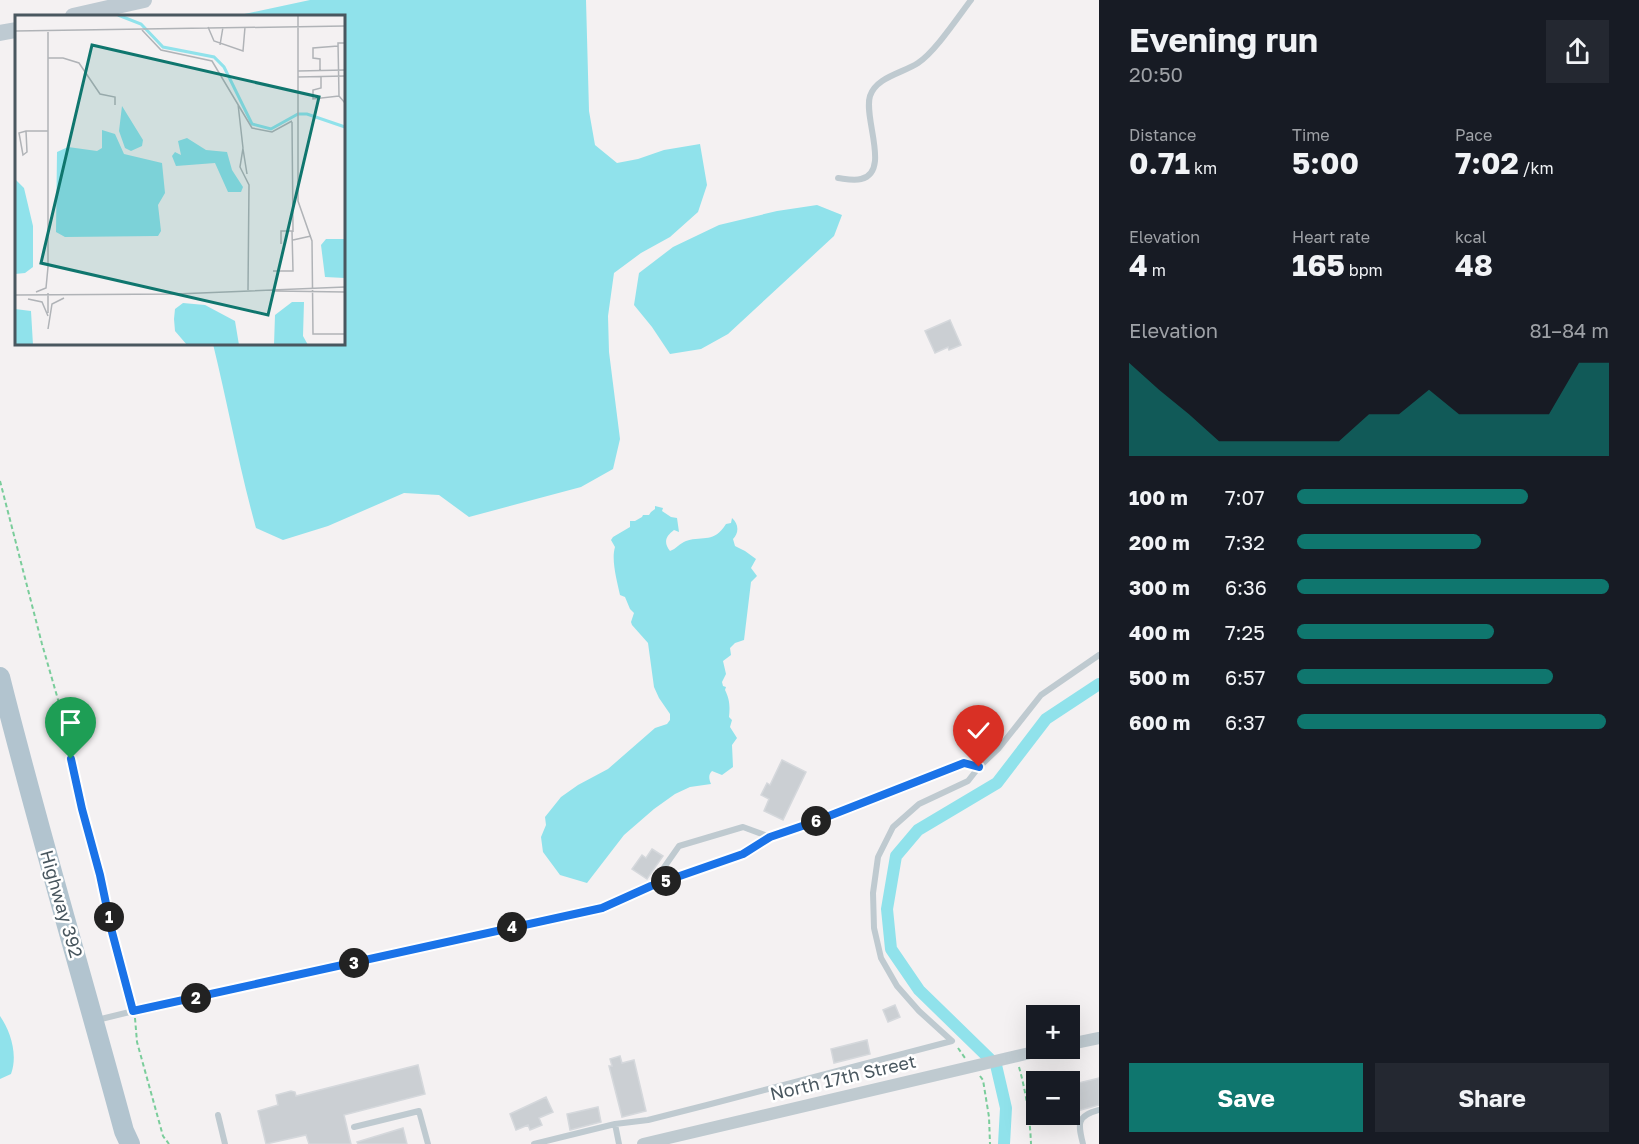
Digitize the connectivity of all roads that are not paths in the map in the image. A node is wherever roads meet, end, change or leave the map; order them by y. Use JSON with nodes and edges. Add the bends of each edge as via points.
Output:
{"nodes":[{"id":1,"x":144,"y":0,"type":"edge"},
{"id":2,"x":971,"y":0,"type":"edge"},
{"id":3,"x":77,"y":15,"type":"edge"},
{"id":4,"x":15,"y":30,"type":"edge"},
{"id":5,"x":0,"y":33,"type":"edge"},
{"id":6,"x":838,"y":178,"type":"dead end"},
{"id":7,"x":1099,"y":655,"type":"edge"},
{"id":8,"x":0,"y":677,"type":"edge"},
{"id":9,"x":979,"y":767,"type":"junction"},
{"id":10,"x":770,"y":837,"type":"junction"},
{"id":11,"x":651,"y":886,"type":"junction"},
{"id":12,"x":94,"y":1021,"type":"junction"},
{"id":13,"x":1099,"y":1038,"type":"edge"},
{"id":14,"x":1080,"y":1042,"type":"edge"},
{"id":15,"x":1026,"y":1054,"type":"edge"},
{"id":16,"x":1099,"y":1110,"type":"edge"},
{"id":17,"x":218,"y":1115,"type":"dead end"},
{"id":18,"x":615,"y":1125,"type":"junction"},
{"id":19,"x":354,"y":1127,"type":"dead end"},
{"id":20,"x":126,"y":1140,"type":"edge"},
{"id":21,"x":225,"y":1144,"type":"edge"},
{"id":22,"x":428,"y":1144,"type":"edge"},
{"id":23,"x":534,"y":1144,"type":"edge"},
{"id":24,"x":619,"y":1144,"type":"edge"},
{"id":25,"x":643,"y":1144,"type":"edge"},
{"id":26,"x":1083,"y":1144,"type":"edge"}],
"edges":[{"from":1,"to":3,"type":"street"},
{"from":2,"to":6,"type":"lane","via":[[924,59],[885,79],[870,93],[874,172],[859,180]]},
{"from":4,"to":5,"type":"street"},
{"from":7,"to":9,"type":"lane","via":[[1041,695]]},
{"from":8,"to":12,"type":"main road","name":"Highway 392"},
{"from":9,"to":10,"type":"lane","via":[[964,763]]},
{"from":9,"to":18,"type":"lane","via":[[968,781],[919,804],[893,827],[878,857],[873,892],[880,958],[897,986],[952,1041],[648,1120]]},
{"from":10,"to":11,"type":"lane","via":[[743,854]]},
{"from":10,"to":11,"type":"lane","via":[[743,827],[679,846]]},
{"from":11,"to":12,"type":"lane","via":[[602,908]]},
{"from":12,"to":20,"type":"main road","name":"Highway 392"},
{"from":13,"to":14,"type":"street"},
{"from":15,"to":25,"type":"street","name":"North 17th Street"},
{"from":16,"to":26,"type":"lane","via":[[1081,1119]]},
{"from":17,"to":21,"type":"lane"},
{"from":18,"to":23,"type":"lane"},
{"from":18,"to":24,"type":"lane"},
{"from":19,"to":22,"type":"lane","via":[[419,1111]]}]}
